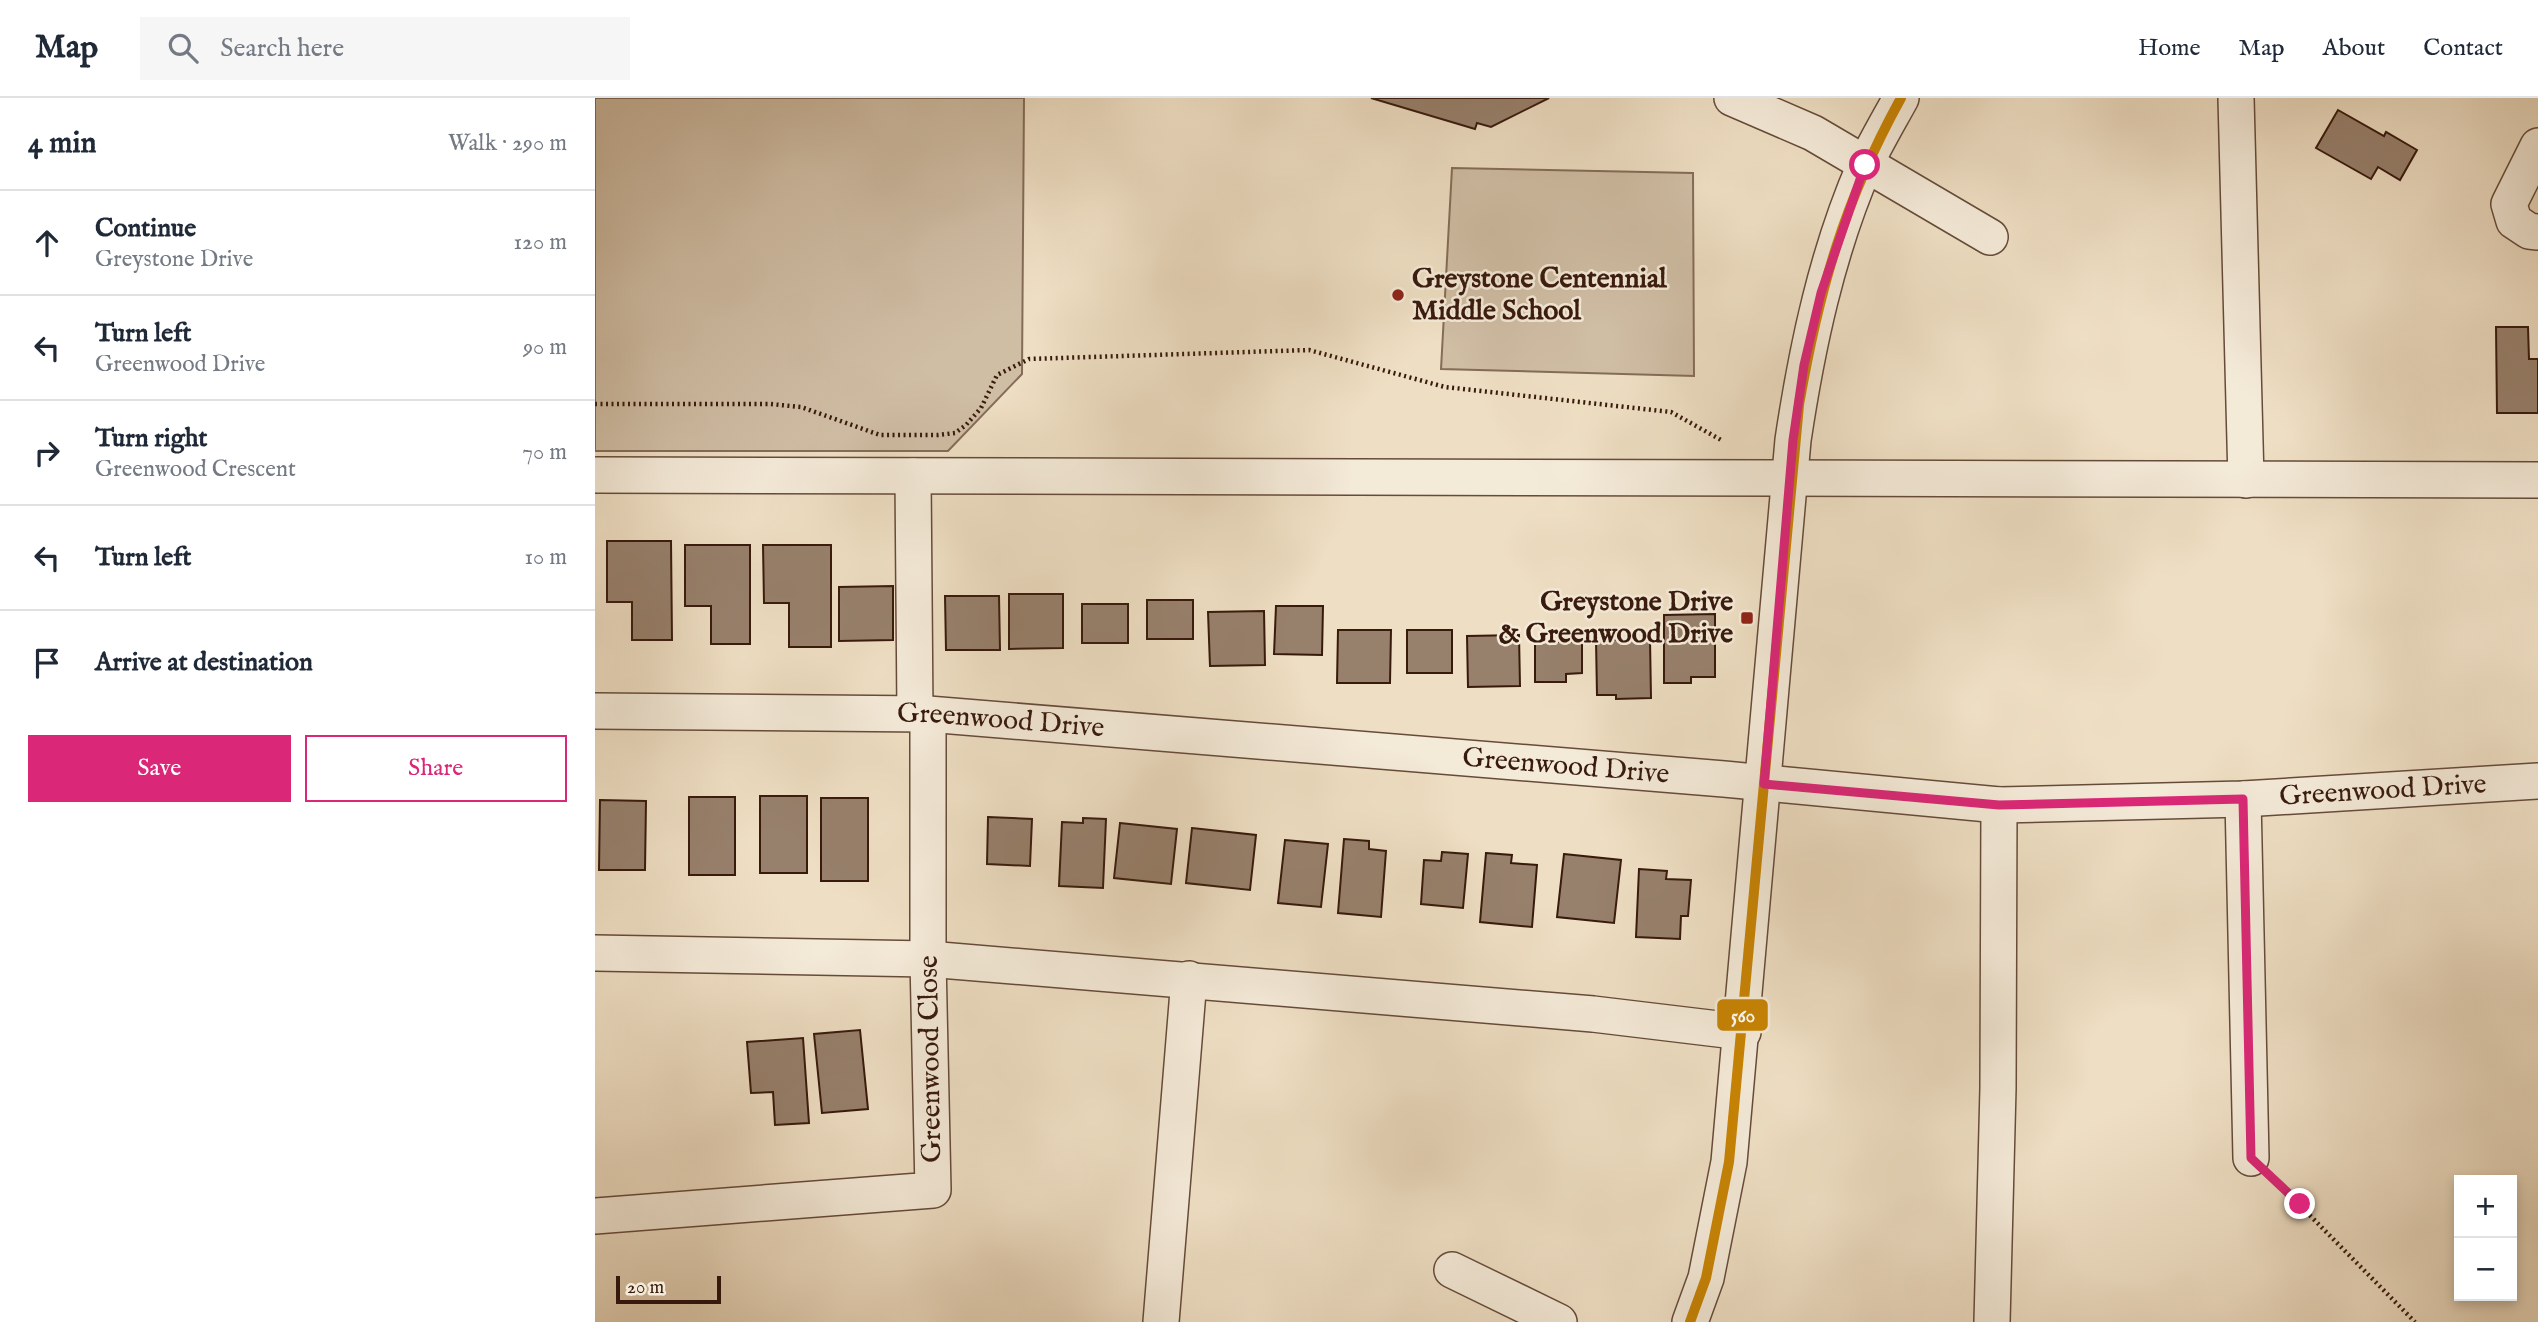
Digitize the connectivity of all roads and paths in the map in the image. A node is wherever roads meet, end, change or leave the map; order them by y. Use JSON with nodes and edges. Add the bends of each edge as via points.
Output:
{"nodes":[{"id":1,"x":1732,"y":98,"type":"edge"},
{"id":2,"x":1901,"y":98,"type":"edge"},
{"id":3,"x":2236,"y":98,"type":"edge"},
{"id":4,"x":2538,"y":146,"type":"edge"},
{"id":5,"x":1865,"y":165,"type":"junction"},
{"id":6,"x":2538,"y":232,"type":"edge"},
{"id":7,"x":1990,"y":237,"type":"dead end"},
{"id":8,"x":595,"y":404,"type":"edge"},
{"id":9,"x":1728,"y":444,"type":"dead end"},
{"id":10,"x":595,"y":475,"type":"edge"},
{"id":11,"x":913,"y":476,"type":"junction"},
{"id":12,"x":1791,"y":477,"type":"junction"},
{"id":13,"x":2246,"y":480,"type":"junction"},
{"id":14,"x":2538,"y":480,"type":"edge"},
{"id":15,"x":595,"y":711,"type":"edge"},
{"id":16,"x":922,"y":715,"type":"junction"},
{"id":17,"x":2538,"y":781,"type":"edge"},
{"id":18,"x":1764,"y":784,"type":"junction"},
{"id":19,"x":2243,"y":799,"type":"junction"},
{"id":20,"x":1999,"y":805,"type":"junction"},
{"id":21,"x":595,"y":953,"type":"edge"},
{"id":22,"x":928,"y":958,"type":"junction"},
{"id":23,"x":1189,"y":979,"type":"junction"},
{"id":24,"x":1743,"y":1032,"type":"junction"},
{"id":25,"x":2251,"y":1158,"type":"joint"},
{"id":26,"x":595,"y":1216,"type":"edge"},
{"id":27,"x":1452,"y":1270,"type":"dead end"},
{"id":28,"x":1161,"y":1322,"type":"edge"},
{"id":29,"x":1559,"y":1322,"type":"edge"},
{"id":30,"x":1690,"y":1322,"type":"edge"},
{"id":31,"x":1992,"y":1322,"type":"edge"},
{"id":32,"x":2415,"y":1322,"type":"edge"}],
"edges":[{"from":1,"to":5,"type":"street","via":[[1813,133]]},
{"from":2,"to":5,"type":"street"},
{"from":3,"to":13,"type":"street"},
{"from":4,"to":6,"type":"street","via":[[2509,204],[2514,221]]},
{"from":5,"to":7,"type":"street"},
{"from":5,"to":12,"type":"street","via":[[1821,293],[1804,365]]},
{"from":8,"to":9,"type":"path","via":[[770,404],[801,407],[880,435],[938,435],[955,433],[966,425],[981,408],[997,375],[1029,359],[1309,350],[1445,387],[1671,412]]},
{"from":10,"to":11,"type":"street"},
{"from":11,"to":12,"type":"street"},
{"from":11,"to":16,"type":"street","name":"Greenwood Close"},
{"from":12,"to":13,"type":"street"},
{"from":12,"to":18,"type":"street"},
{"from":13,"to":14,"type":"street"},
{"from":15,"to":16,"type":"street","name":"Greenwood Drive"},
{"from":16,"to":18,"type":"street","name":"Greenwood Drive"},
{"from":16,"to":22,"type":"street","name":"Greenwood Close"},
{"from":17,"to":19,"type":"street","name":"Greenwood Drive"},
{"from":18,"to":20,"type":"street","name":"Greenwood Drive"},
{"from":18,"to":24,"type":"street"},
{"from":19,"to":20,"type":"street","name":"Greenwood Drive"},
{"from":19,"to":25,"type":"street"},
{"from":20,"to":31,"type":"street"},
{"from":21,"to":22,"type":"street"},
{"from":22,"to":23,"type":"street"},
{"from":22,"to":26,"type":"street","name":"Greenwood Close","via":[[933,1190]]},
{"from":23,"to":24,"type":"street","via":[[1593,1014]]},
{"from":23,"to":28,"type":"street"},
{"from":24,"to":30,"type":"street","via":[[1729,1162],[1706,1278]]},
{"from":25,"to":32,"type":"path"},
{"from":27,"to":29,"type":"street"}]}
